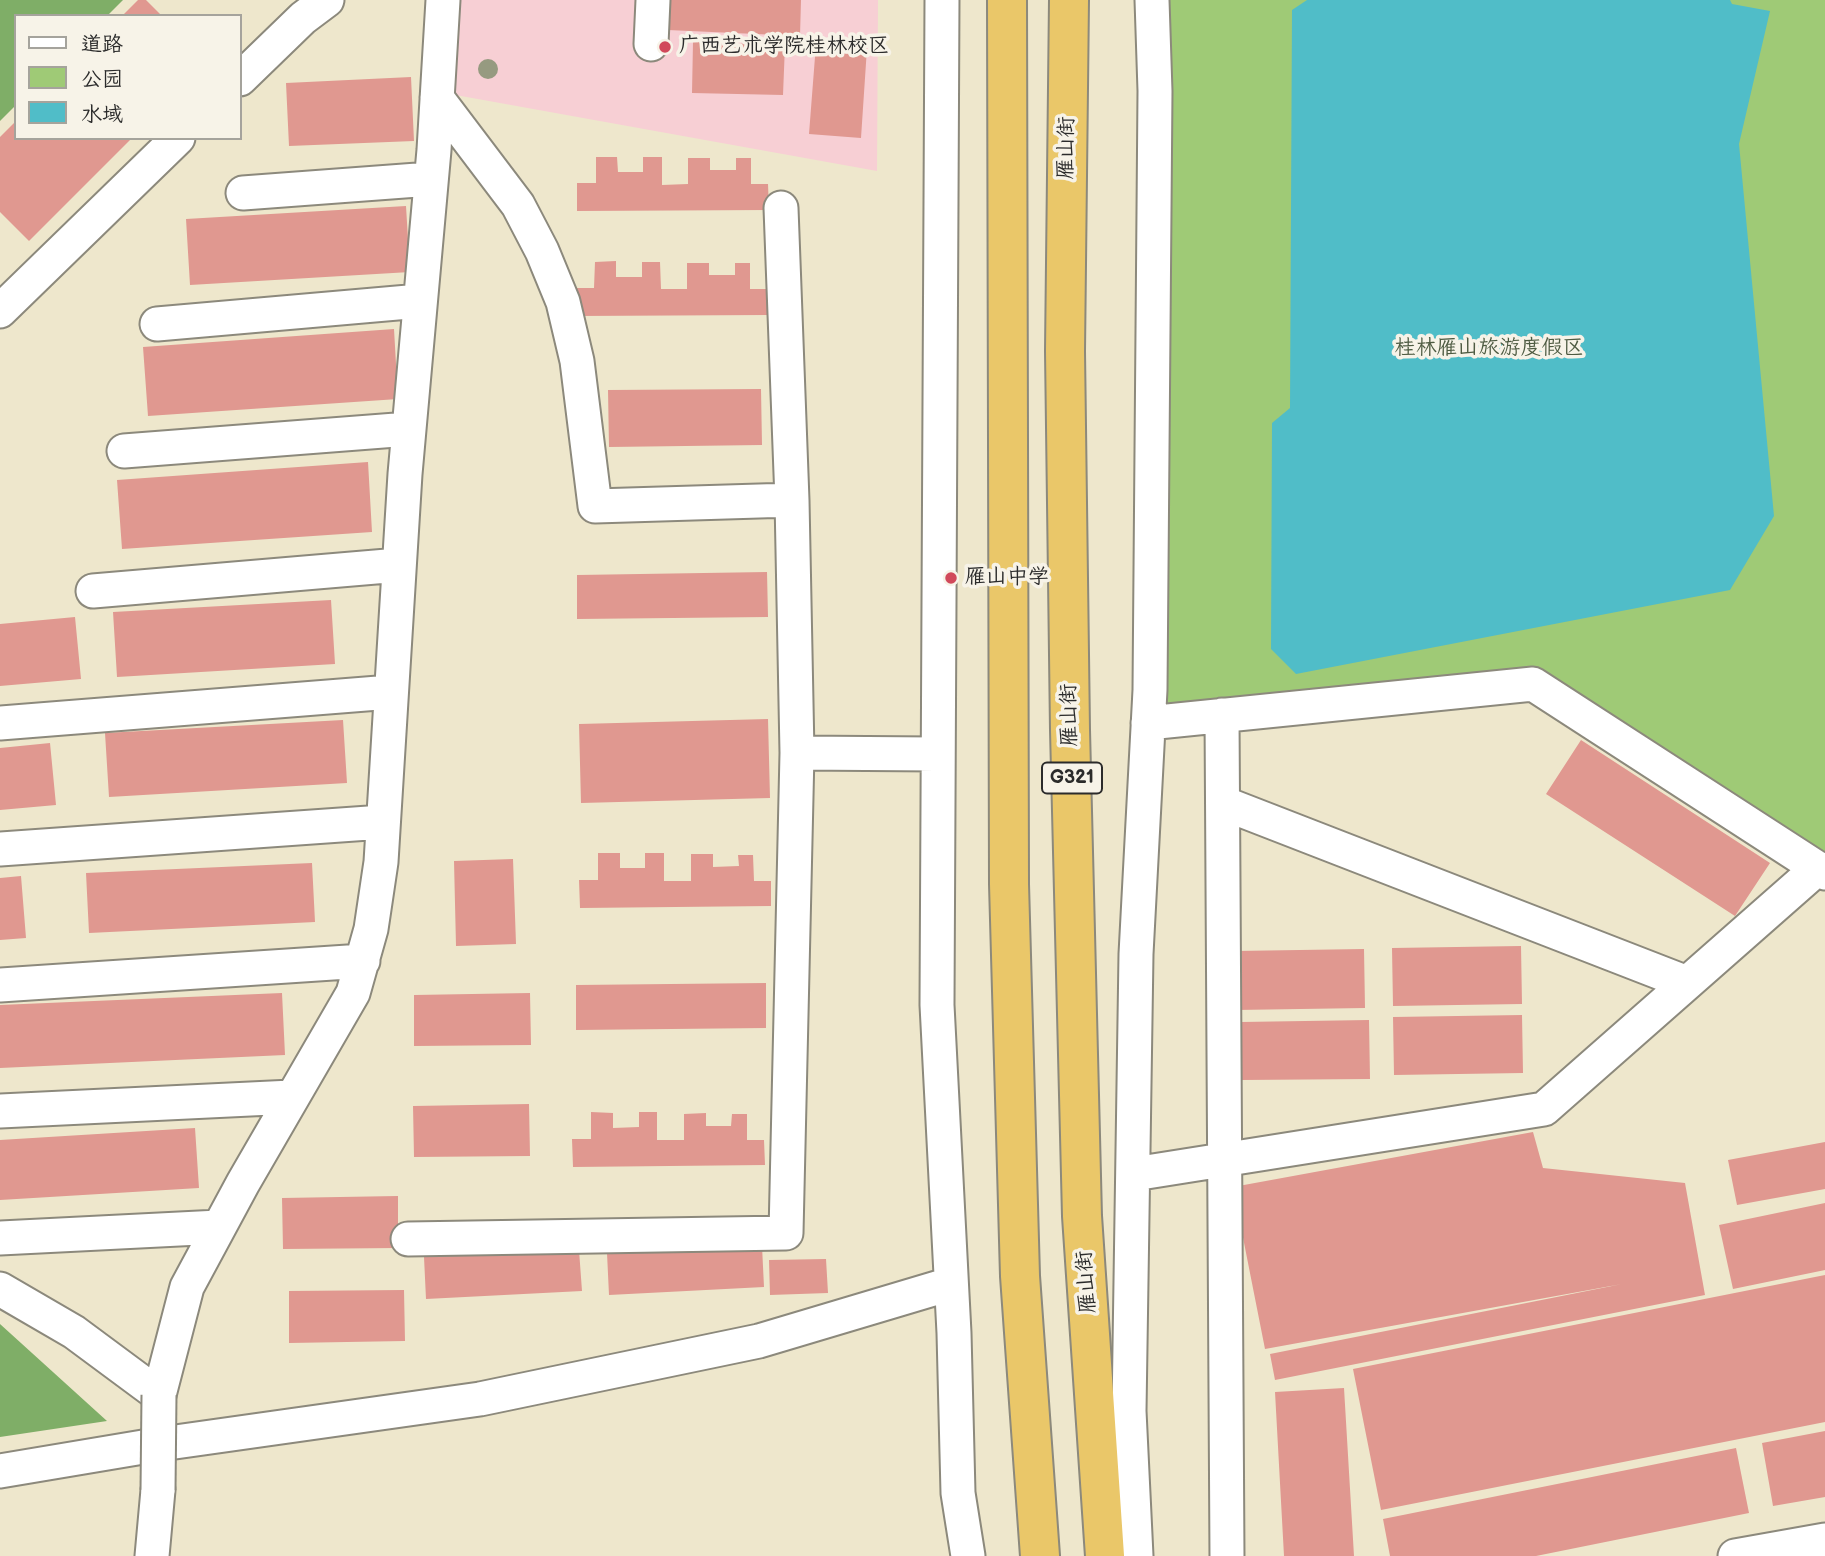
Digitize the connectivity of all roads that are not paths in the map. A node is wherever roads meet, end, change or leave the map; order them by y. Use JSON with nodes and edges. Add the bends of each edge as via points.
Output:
{"nodes":[{"id":1,"x":327,"y":0,"type":"edge"},
{"id":2,"x":443,"y":0,"type":"edge"},
{"id":3,"x":653,"y":0,"type":"edge"},
{"id":4,"x":942,"y":0,"type":"edge"},
{"id":5,"x":1007,"y":0,"type":"edge"},
{"id":6,"x":1069,"y":0,"type":"edge"},
{"id":7,"x":1152,"y":0,"type":"edge"},
{"id":8,"x":651,"y":44,"type":"dead end"},
{"id":9,"x":242,"y":77,"type":"edge"},
{"id":10,"x":437,"y":98,"type":"junction"},
{"id":11,"x":176,"y":140,"type":"edge"},
{"id":12,"x":431,"y":179,"type":"junction"},
{"id":13,"x":243,"y":193,"type":"dead end"},
{"id":14,"x":781,"y":208,"type":"dead end"},
{"id":15,"x":420,"y":301,"type":"junction"},
{"id":16,"x":0,"y":311,"type":"edge"},
{"id":17,"x":157,"y":324,"type":"dead end"},
{"id":18,"x":408,"y":429,"type":"junction"},
{"id":19,"x":124,"y":451,"type":"dead end"},
{"id":20,"x":792,"y":500,"type":"junction"},
{"id":21,"x":399,"y":565,"type":"junction"},
{"id":22,"x":93,"y":591,"type":"dead end"},
{"id":23,"x":391,"y":692,"type":"junction"},
{"id":24,"x":1222,"y":715,"type":"junction"},
{"id":25,"x":0,"y":723,"type":"edge"},
{"id":26,"x":1148,"y":723,"type":"junction"},
{"id":27,"x":797,"y":753,"type":"junction"},
{"id":28,"x":936,"y":754,"type":"junction"},
{"id":29,"x":1223,"y":803,"type":"junction"},
{"id":30,"x":383,"y":822,"type":"junction"},
{"id":31,"x":0,"y":849,"type":"edge"},
{"id":32,"x":1821,"y":871,"type":"edge"},
{"id":33,"x":363,"y":961,"type":"junction"},
{"id":34,"x":1687,"y":984,"type":"junction"},
{"id":35,"x":0,"y":985,"type":"edge"},
{"id":36,"x":292,"y":1097,"type":"junction"},
{"id":37,"x":0,"y":1111,"type":"edge"},
{"id":38,"x":1225,"y":1159,"type":"junction"},
{"id":39,"x":1134,"y":1174,"type":"junction"},
{"id":40,"x":219,"y":1227,"type":"junction"},
{"id":41,"x":0,"y":1238,"type":"edge"},
{"id":42,"x":408,"y":1239,"type":"dead end"},
{"id":43,"x":950,"y":1284,"type":"junction"},
{"id":44,"x":0,"y":1289,"type":"edge"},
{"id":45,"x":159,"y":1395,"type":"junction"},
{"id":46,"x":0,"y":1471,"type":"edge"},
{"id":47,"x":1825,"y":1540,"type":"edge"},
{"id":48,"x":152,"y":1556,"type":"edge"},
{"id":49,"x":968,"y":1556,"type":"edge"},
{"id":50,"x":1040,"y":1556,"type":"edge"},
{"id":51,"x":1105,"y":1556,"type":"edge"},
{"id":52,"x":1136,"y":1556,"type":"edge"},
{"id":53,"x":1227,"y":1556,"type":"edge"},
{"id":54,"x":1735,"y":1556,"type":"edge"}],
"edges":[{"from":1,"to":9,"type":"street"},
{"from":2,"to":10,"type":"street"},
{"from":3,"to":8,"type":"street"},
{"from":4,"to":28,"type":"street"},
{"from":5,"to":50,"type":"highway","via":[[1009,884],[1020,1276]]},
{"from":6,"to":51,"type":"highway","name":"雁山街","number":"G321","via":[[1065,351],[1070,730],[1083,1216]]},
{"from":7,"to":26,"type":"street","via":[[1155,91]]},
{"from":10,"to":12,"type":"street"},
{"from":10,"to":20,"type":"street","via":[[517,205],[563,302],[577,361],[595,506]]},
{"from":11,"to":16,"type":"street"},
{"from":12,"to":13,"type":"street"},
{"from":12,"to":15,"type":"street"},
{"from":14,"to":20,"type":"street"},
{"from":15,"to":17,"type":"street"},
{"from":15,"to":18,"type":"street"},
{"from":18,"to":19,"type":"street"},
{"from":18,"to":21,"type":"street"},
{"from":20,"to":27,"type":"street"},
{"from":21,"to":22,"type":"street"},
{"from":21,"to":23,"type":"street"},
{"from":23,"to":25,"type":"street"},
{"from":23,"to":30,"type":"street"},
{"from":24,"to":26,"type":"street"},
{"from":24,"to":29,"type":"street"},
{"from":24,"to":32,"type":"street","via":[[1533,684]]},
{"from":26,"to":39,"type":"street","via":[[1136,954]]},
{"from":27,"to":28,"type":"street"},
{"from":27,"to":42,"type":"street","via":[[786,1233]]},
{"from":28,"to":43,"type":"street","via":[[937,1005]]},
{"from":29,"to":34,"type":"street"},
{"from":29,"to":38,"type":"street"},
{"from":30,"to":31,"type":"street"},
{"from":30,"to":33,"type":"street","via":[[372,929]]},
{"from":32,"to":34,"type":"street"},
{"from":33,"to":35,"type":"street"},
{"from":33,"to":36,"type":"street","via":[[353,993]]},
{"from":34,"to":38,"type":"street","via":[[1544,1109]]},
{"from":36,"to":37,"type":"street"},
{"from":36,"to":40,"type":"street"},
{"from":38,"to":39,"type":"street"},
{"from":38,"to":53,"type":"street"},
{"from":39,"to":52,"type":"street","via":[[1129,1411]]},
{"from":40,"to":41,"type":"street"},
{"from":40,"to":45,"type":"street","via":[[187,1287]]},
{"from":43,"to":46,"type":"street","via":[[759,1341],[480,1399]]},
{"from":43,"to":49,"type":"street","via":[[958,1493]]},
{"from":44,"to":45,"type":"street","via":[[74,1332]]},
{"from":45,"to":48,"type":"street","bridge":true},
{"from":47,"to":54,"type":"street"}]}
